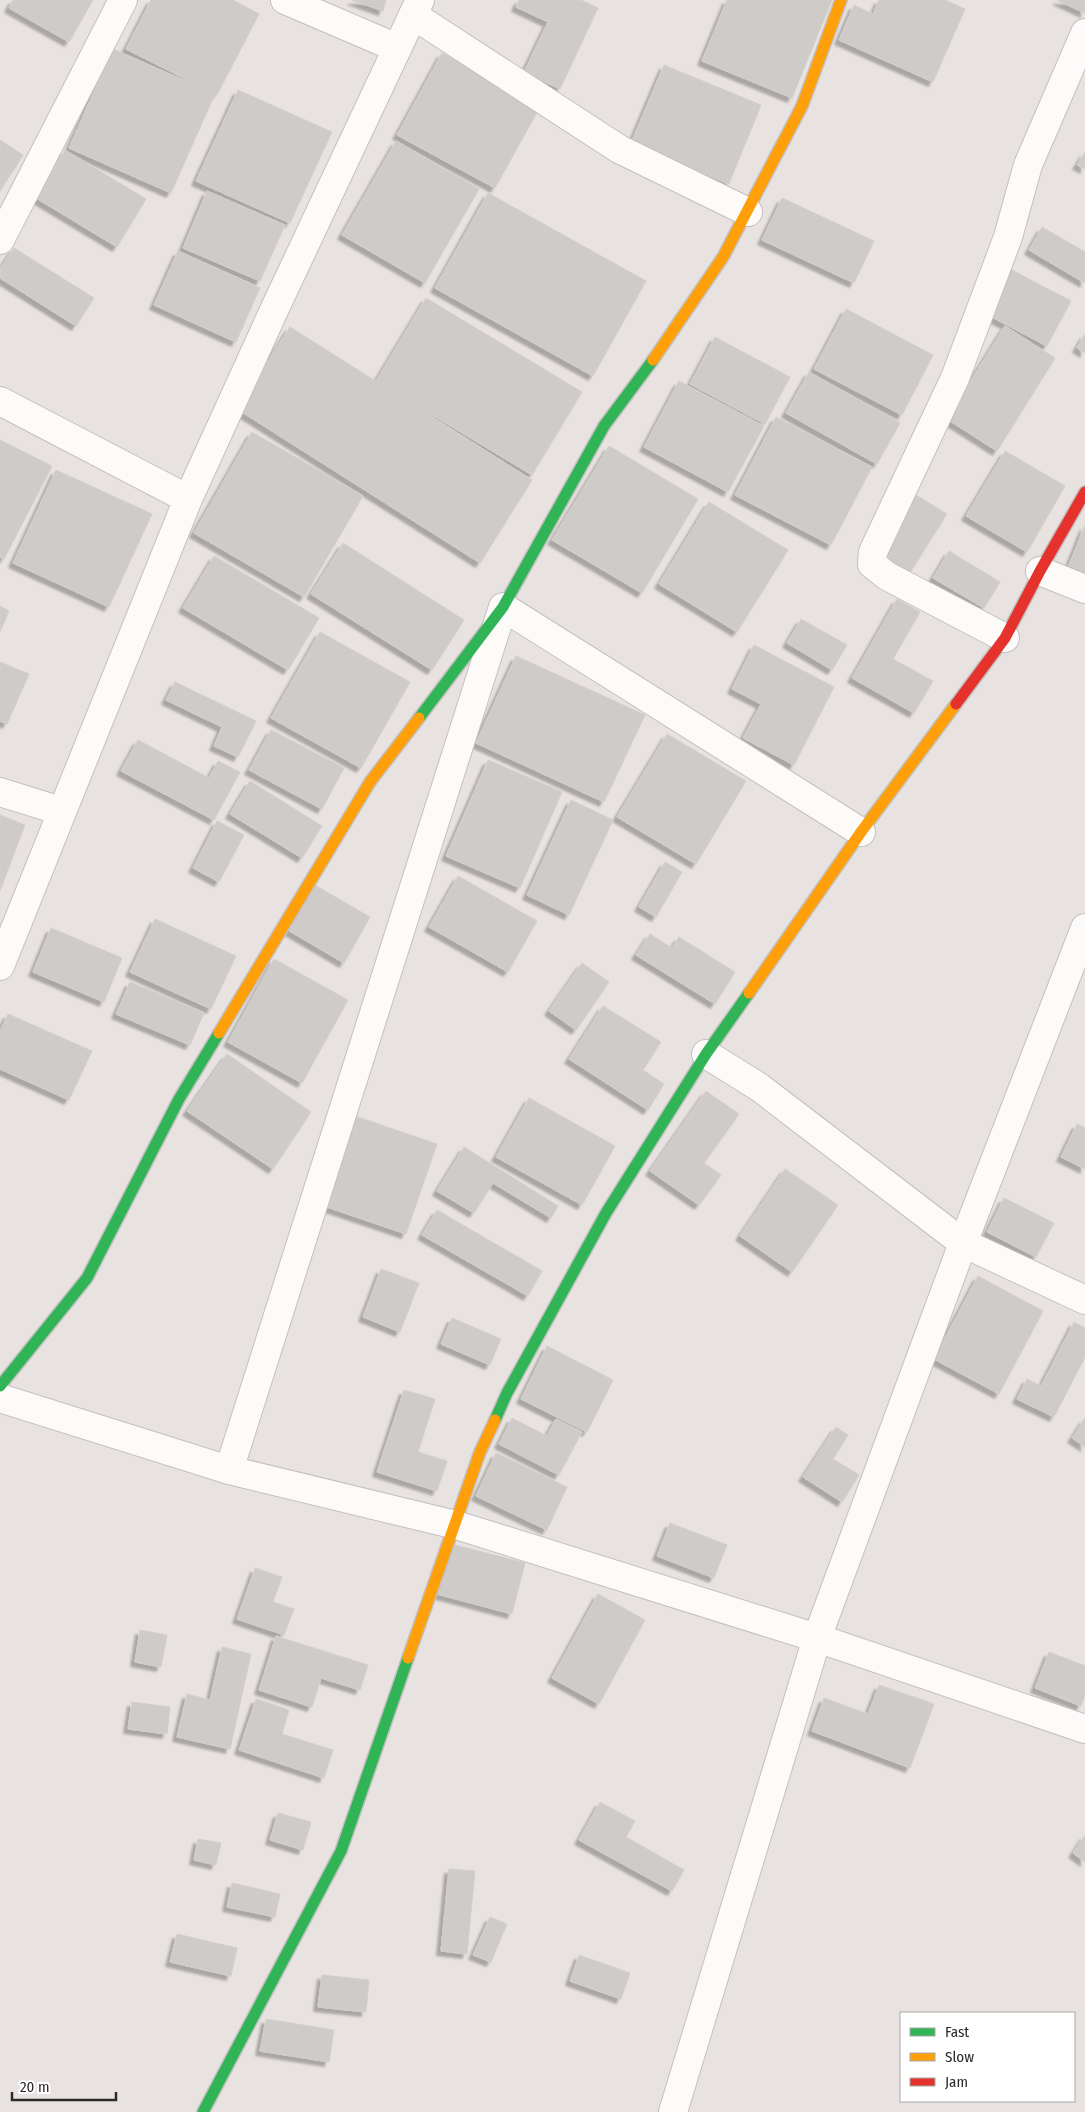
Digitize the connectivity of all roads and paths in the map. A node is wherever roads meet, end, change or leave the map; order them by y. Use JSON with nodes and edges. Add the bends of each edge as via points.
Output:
{"nodes":[{"id":1,"x":123,"y":0,"type":"edge"},
{"id":2,"x":284,"y":0,"type":"edge"},
{"id":3,"x":841,"y":0,"type":"edge"},
{"id":4,"x":416,"y":8,"type":"edge"},
{"id":5,"x":1085,"y":33,"type":"edge"},
{"id":6,"x":397,"y":48,"type":"junction"},
{"id":7,"x":748,"y":212,"type":"junction"},
{"id":8,"x":0,"y":240,"type":"edge"},
{"id":9,"x":0,"y":401,"type":"edge"},
{"id":10,"x":1085,"y":492,"type":"edge"},
{"id":11,"x":188,"y":499,"type":"junction"},
{"id":12,"x":1040,"y":571,"type":"junction"},
{"id":13,"x":1085,"y":589,"type":"edge"},
{"id":14,"x":503,"y":607,"type":"junction"},
{"id":15,"x":1005,"y":638,"type":"junction"},
{"id":16,"x":0,"y":792,"type":"edge"},
{"id":17,"x":61,"y":811,"type":"junction"},
{"id":18,"x":861,"y":832,"type":"junction"},
{"id":19,"x":1085,"y":928,"type":"edge"},
{"id":20,"x":0,"y":966,"type":"edge"},
{"id":21,"x":706,"y":1054,"type":"junction"},
{"id":22,"x":963,"y":1243,"type":"junction"},
{"id":23,"x":1085,"y":1300,"type":"edge"},
{"id":24,"x":0,"y":1386,"type":"edge"},
{"id":25,"x":0,"y":1398,"type":"edge"},
{"id":26,"x":229,"y":1470,"type":"junction"},
{"id":27,"x":456,"y":1525,"type":"junction"},
{"id":28,"x":817,"y":1638,"type":"junction"},
{"id":29,"x":1085,"y":1729,"type":"edge"},
{"id":30,"x":203,"y":2112,"type":"edge"},
{"id":31,"x":673,"y":2112,"type":"edge"}],
"edges":[{"from":1,"to":8,"type":"street"},
{"from":2,"to":6,"type":"street"},
{"from":3,"to":7,"type":"street","via":[[802,106]]},
{"from":4,"to":6,"type":"street"},
{"from":4,"to":7,"type":"street","via":[[619,149]]},
{"from":5,"to":15,"type":"street","via":[[1028,165],[1008,237],[955,378],[873,552],[872,564],[887,576]]},
{"from":6,"to":11,"type":"street"},
{"from":7,"to":14,"type":"street","via":[[675,330],[604,426]]},
{"from":9,"to":11,"type":"street"},
{"from":10,"to":12,"type":"street"},
{"from":11,"to":17,"type":"street"},
{"from":12,"to":13,"type":"street"},
{"from":12,"to":15,"type":"street"},
{"from":14,"to":18,"type":"street"},
{"from":14,"to":24,"type":"street","via":[[370,782],[178,1099],[87,1278]]},
{"from":14,"to":26,"type":"street"},
{"from":15,"to":18,"type":"street"},
{"from":16,"to":17,"type":"street"},
{"from":17,"to":20,"type":"street"},
{"from":18,"to":21,"type":"street"},
{"from":19,"to":22,"type":"street"},
{"from":21,"to":22,"type":"street","via":[[759,1087]]},
{"from":21,"to":27,"type":"street","via":[[606,1213],[507,1393],[480,1452]]},
{"from":22,"to":23,"type":"street"},
{"from":22,"to":28,"type":"street"},
{"from":25,"to":26,"type":"street"},
{"from":26,"to":27,"type":"street"},
{"from":27,"to":28,"type":"street"},
{"from":27,"to":30,"type":"street","via":[[341,1851]]},
{"from":28,"to":29,"type":"street"},
{"from":28,"to":31,"type":"street"}]}
